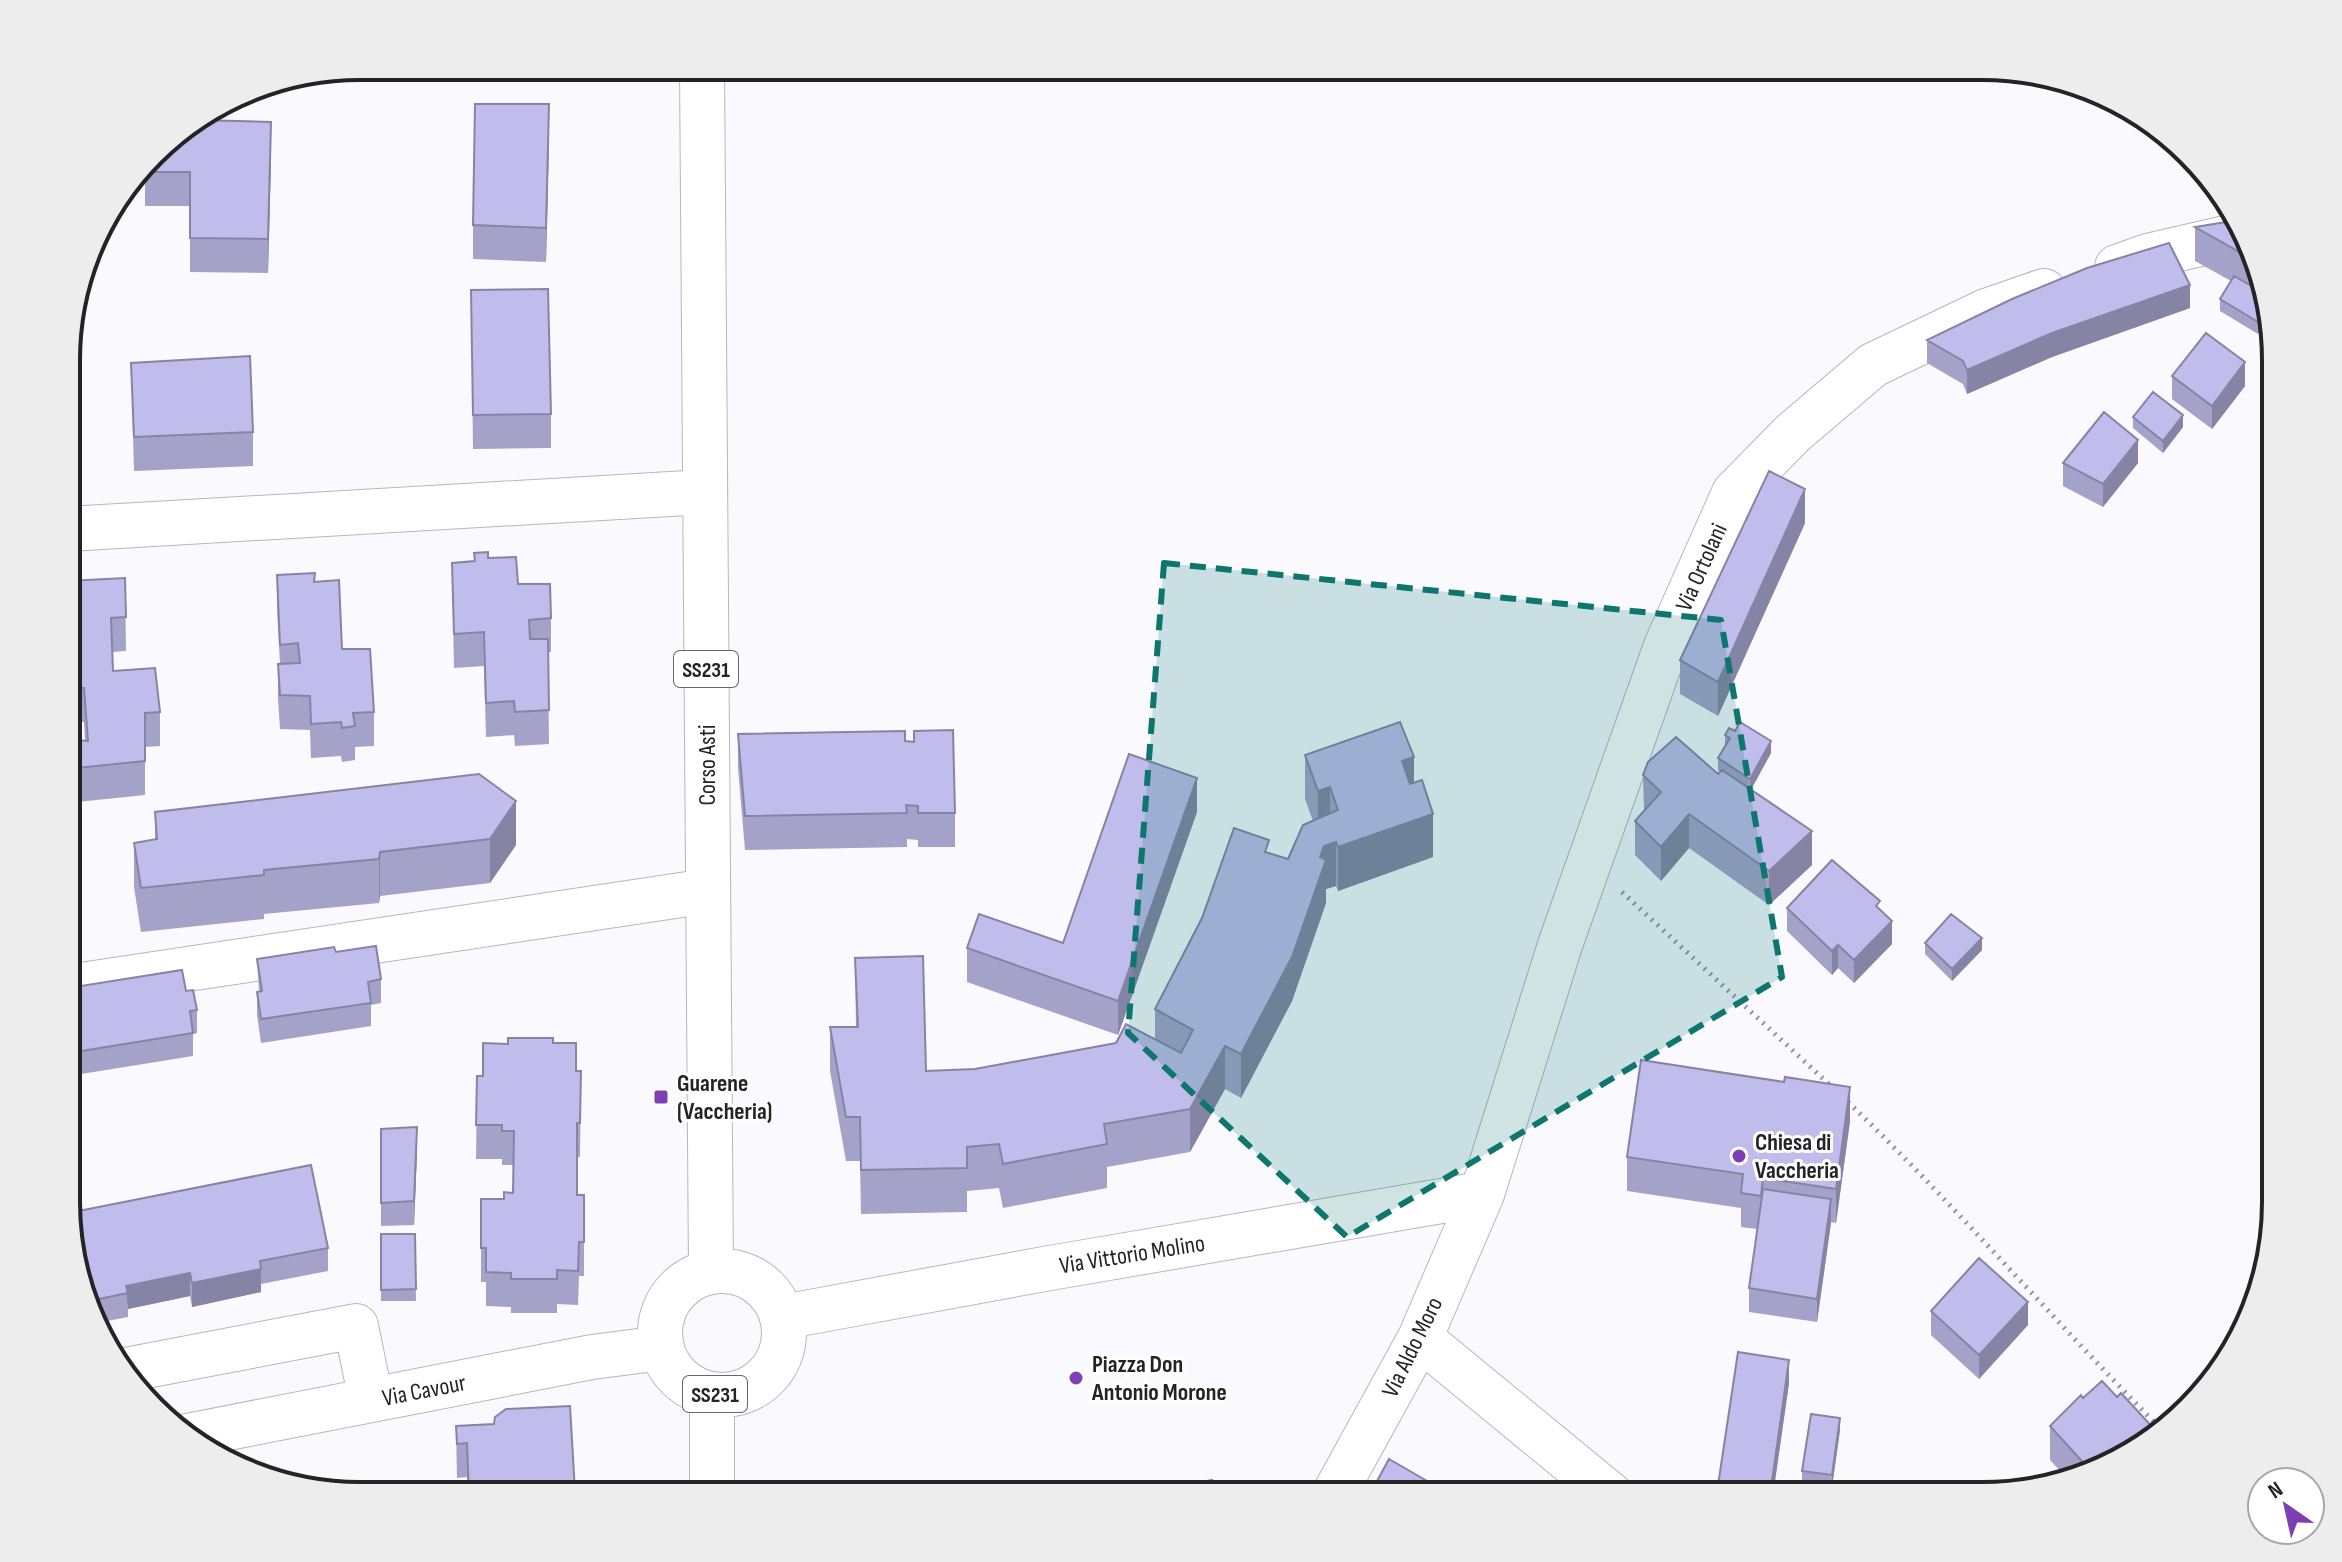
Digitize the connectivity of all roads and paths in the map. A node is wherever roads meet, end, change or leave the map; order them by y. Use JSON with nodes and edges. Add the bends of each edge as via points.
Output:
{"nodes":[{"id":1,"x":702,"y":81,"type":"edge"},
{"id":2,"x":2233,"y":236,"type":"edge"},
{"id":3,"x":705,"y":492,"type":"junction"},
{"id":4,"x":80,"y":528,"type":"edge"},
{"id":5,"x":1589,"y":862,"type":"junction"},
{"id":6,"x":708,"y":891,"type":"junction"},
{"id":7,"x":80,"y":985,"type":"edge"},
{"id":8,"x":1482,"y":1194,"type":"junction"},
{"id":9,"x":711,"y":1272,"type":"junction"},
{"id":10,"x":783,"y":1317,"type":"junction"},
{"id":11,"x":1420,"y":1338,"type":"junction"},
{"id":12,"x":662,"y":1348,"type":"junction"},
{"id":13,"x":135,"y":1368,"type":"edge"},
{"id":14,"x":712,"y":1394,"type":"junction"},
{"id":15,"x":371,"y":1400,"type":"junction"},
{"id":16,"x":2154,"y":1422,"type":"edge"},
{"id":17,"x":202,"y":1433,"type":"edge"},
{"id":18,"x":1341,"y":1481,"type":"edge"},
{"id":19,"x":1594,"y":1481,"type":"edge"},
{"id":20,"x":712,"y":1482,"type":"edge"}],
"edges":[{"from":1,"to":3,"type":"street","name":"Corso Asti","number":"SS231"},
{"from":2,"to":5,"type":"street","name":"Via Ortolani","via":[[2148,256],[1986,311],[1873,365],[1793,433],[1734,493],[1666,646]]},
{"from":3,"to":4,"type":"street"},
{"from":3,"to":6,"type":"street","name":"Corso Asti","number":"SS231"},
{"from":5,"to":8,"type":"street","name":"Via Ortolani"},
{"from":5,"to":16,"type":"path","via":[[1918,1170]]},
{"from":6,"to":7,"type":"street"},
{"from":6,"to":9,"type":"street","name":"Corso Asti","number":"SS231"},
{"from":8,"to":10,"type":"street","name":"Via Vittorio Molino"},
{"from":8,"to":11,"type":"street","name":"Via Aldo Moro"},
{"from":9,"to":10,"type":"street","via":[[730,1271],[763,1286]]},
{"from":9,"to":12,"type":"street","number":"SS231","via":[[675,1291],[660,1328]]},
{"from":10,"to":14,"type":"street","number":"SS231","via":[[779,1358],[768,1375],[752,1388]]},
{"from":11,"to":18,"type":"street","name":"Via Aldo Moro"},
{"from":11,"to":19,"type":"street"},
{"from":12,"to":14,"type":"street","number":"SS231","via":[[680,1378]]},
{"from":12,"to":15,"type":"street","name":"Via Cavour"},
{"from":13,"to":15,"type":"street","via":[[356,1326]]},
{"from":14,"to":20,"type":"street","number":"SS231"},
{"from":15,"to":17,"type":"street","name":"Via Cavour"}]}
